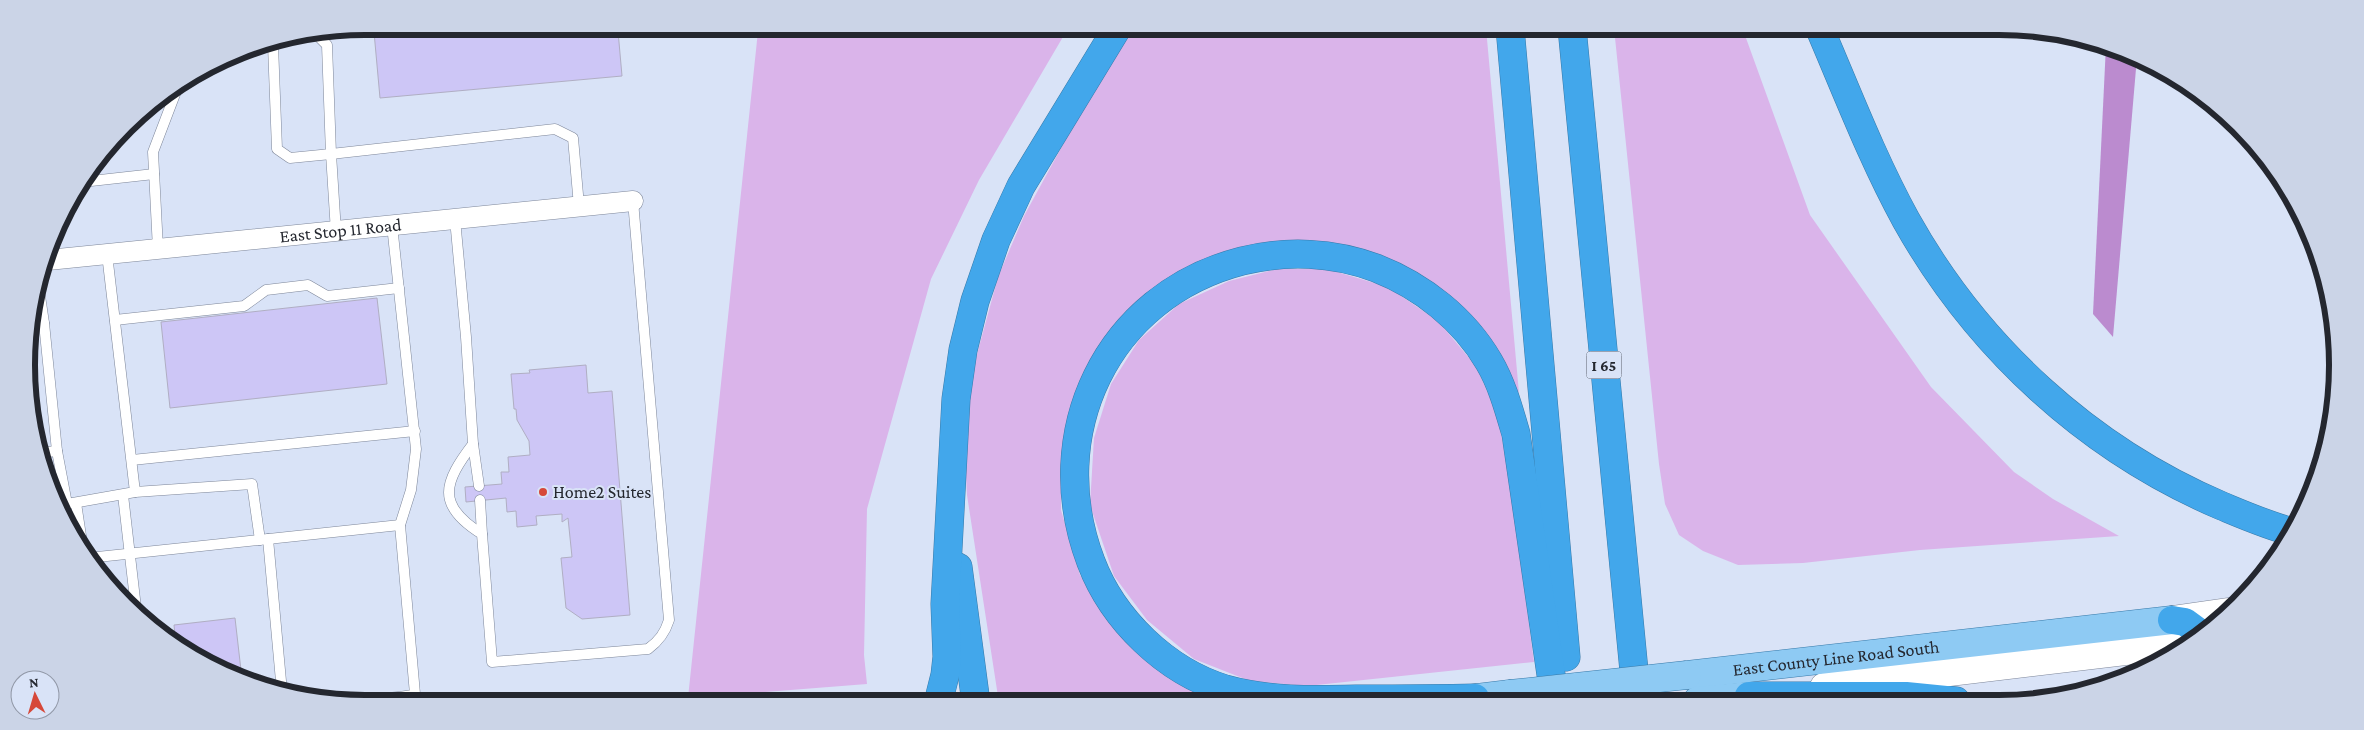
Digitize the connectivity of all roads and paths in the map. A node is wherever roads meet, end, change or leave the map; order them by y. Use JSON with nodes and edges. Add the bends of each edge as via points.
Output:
{"nodes":[{"id":1,"x":1113,"y":35,"type":"edge"},
{"id":2,"x":1511,"y":35,"type":"edge"},
{"id":3,"x":1573,"y":35,"type":"edge"},
{"id":4,"x":1822,"y":35,"type":"edge"},
{"id":5,"x":320,"y":38,"type":"edge"},
{"id":6,"x":273,"y":48,"type":"edge"},
{"id":7,"x":174,"y":96,"type":"edge"},
{"id":8,"x":331,"y":154,"type":"junction"},
{"id":9,"x":154,"y":174,"type":"junction"},
{"id":10,"x":92,"y":181,"type":"edge"},
{"id":11,"x":633,"y":201,"type":"joint"},
{"id":12,"x":579,"y":206,"type":"junction"},
{"id":13,"x":455,"y":219,"type":"junction"},
{"id":14,"x":392,"y":225,"type":"junction"},
{"id":15,"x":336,"y":232,"type":"junction"},
{"id":16,"x":158,"y":249,"type":"junction"},
{"id":17,"x":107,"y":254,"type":"junction"},
{"id":18,"x":53,"y":260,"type":"edge"},
{"id":19,"x":399,"y":288,"type":"junction"},
{"id":20,"x":41,"y":302,"type":"edge"},
{"id":21,"x":115,"y":320,"type":"junction"},
{"id":22,"x":44,"y":323,"type":"junction"},
{"id":23,"x":38,"y":324,"type":"edge"},
{"id":24,"x":414,"y":431,"type":"junction"},
{"id":25,"x":474,"y":444,"type":"junction"},
{"id":26,"x":57,"y":451,"type":"junction"},
{"id":27,"x":47,"y":452,"type":"edge"},
{"id":28,"x":132,"y":460,"type":"junction"},
{"id":29,"x":479,"y":486,"type":"dead end"},
{"id":30,"x":135,"y":492,"type":"junction"},
{"id":31,"x":123,"y":494,"type":"junction"},
{"id":32,"x":480,"y":500,"type":"dead end"},
{"id":33,"x":76,"y":503,"type":"junction"},
{"id":34,"x":949,"y":506,"type":"junction"},
{"id":35,"x":400,"y":525,"type":"junction"},
{"id":36,"x":2285,"y":529,"type":"edge"},
{"id":37,"x":80,"y":532,"type":"edge"},
{"id":38,"x":482,"y":534,"type":"junction"},
{"id":39,"x":264,"y":539,"type":"junction"},
{"id":40,"x":131,"y":554,"type":"junction"},
{"id":41,"x":97,"y":557,"type":"edge"},
{"id":42,"x":1626,"y":573,"type":"junction"},
{"id":43,"x":135,"y":601,"type":"edge"},
{"id":44,"x":2216,"y":614,"type":"edge"},
{"id":45,"x":2172,"y":620,"type":"junction"},
{"id":46,"x":2196,"y":630,"type":"edge"},
{"id":47,"x":2172,"y":645,"type":"edge"},
{"id":48,"x":281,"y":684,"type":"edge"},
{"id":49,"x":410,"y":695,"type":"edge"},
{"id":50,"x":941,"y":695,"type":"edge"},
{"id":51,"x":975,"y":695,"type":"edge"},
{"id":52,"x":1257,"y":695,"type":"edge"},
{"id":53,"x":1501,"y":695,"type":"edge"},
{"id":54,"x":1554,"y":695,"type":"edge"},
{"id":55,"x":1569,"y":695,"type":"edge"},
{"id":56,"x":1636,"y":695,"type":"edge"},
{"id":57,"x":1646,"y":695,"type":"edge"},
{"id":58,"x":1756,"y":695,"type":"edge"}],
"edges":[{"from":1,"to":34,"type":"highway","via":[[1021,186],[981,281],[963,350],[956,399]]},
{"from":2,"to":55,"type":"highway"},
{"from":3,"to":42,"type":"highway","number":"I 65"},
{"from":4,"to":36,"type":"highway","via":[[1906,220],[1953,294],[2009,360],[2072,417],[2144,467],[2206,499]]},
{"from":5,"to":8,"type":"lane","via":[[327,45]]},
{"from":6,"to":8,"type":"lane","via":[[277,149],[290,158]]},
{"from":7,"to":9,"type":"lane","via":[[153,152]]},
{"from":8,"to":12,"type":"lane","via":[[555,129],[573,138]]},
{"from":8,"to":15,"type":"lane"},
{"from":9,"to":10,"type":"lane"},
{"from":9,"to":16,"type":"lane"},
{"from":11,"to":12,"type":"street","name":"East Stop 11 Road"},
{"from":11,"to":38,"type":"lane","via":[[669,620],[665,631],[648,649],[492,662]]},
{"from":12,"to":13,"type":"street","name":"East Stop 11 Road"},
{"from":13,"to":14,"type":"street","name":"East Stop 11 Road"},
{"from":13,"to":25,"type":"lane"},
{"from":14,"to":15,"type":"street","name":"East Stop 11 Road"},
{"from":14,"to":19,"type":"lane"},
{"from":15,"to":16,"type":"street","name":"East Stop 11 Road"},
{"from":16,"to":17,"type":"street","name":"East Stop 11 Road"},
{"from":17,"to":18,"type":"street","name":"East Stop 11 Road"},
{"from":17,"to":21,"type":"lane"},
{"from":19,"to":21,"type":"lane","via":[[327,296],[308,285],[266,290],[244,306]]},
{"from":19,"to":24,"type":"lane"},
{"from":20,"to":22,"type":"lane"},
{"from":21,"to":28,"type":"lane"},
{"from":22,"to":23,"type":"lane"},
{"from":22,"to":26,"type":"lane"},
{"from":24,"to":28,"type":"lane"},
{"from":24,"to":35,"type":"lane","via":[[416,449],[411,490]]},
{"from":25,"to":29,"type":"lane"},
{"from":25,"to":38,"type":"lane","via":[[448,482],[450,500],[462,522]]},
{"from":26,"to":27,"type":"lane"},
{"from":26,"to":33,"type":"lane","via":[[67,504]]},
{"from":28,"to":30,"type":"lane"},
{"from":30,"to":31,"type":"lane"},
{"from":30,"to":39,"type":"lane","via":[[252,484]]},
{"from":31,"to":33,"type":"lane"},
{"from":31,"to":40,"type":"lane"},
{"from":32,"to":38,"type":"lane"},
{"from":33,"to":37,"type":"lane"},
{"from":34,"to":50,"type":"highway","via":[[945,604],[947,657]]},
{"from":34,"to":51,"type":"highway"},
{"from":35,"to":39,"type":"lane"},
{"from":35,"to":49,"type":"lane","via":[[414,694]]},
{"from":39,"to":40,"type":"lane"},
{"from":39,"to":48,"type":"lane"},
{"from":40,"to":41,"type":"lane"},
{"from":40,"to":43,"type":"lane"},
{"from":42,"to":56,"type":"highway","number":"I 65"},
{"from":42,"to":57,"type":"highway"},
{"from":44,"to":45,"type":"main road","name":"East County Line Road South"},
{"from":45,"to":46,"type":"highway","via":[[2185,622]]},
{"from":45,"to":53,"type":"main road","name":"East County Line Road South","bridge":true},
{"from":47,"to":58,"type":"main road","name":"East County Line Road South"},
{"from":52,"to":54,"type":"highway","via":[[1224,688],[1199,678],[1176,665],[1138,634],[1106,594],[1094,571],[1079,525],[1073,484],[1081,417],[1111,351],[1165,296],[1228,265],[1274,255],[1315,255],[1365,264],[1417,287],[1458,321],[1490,363],[1516,434]]}]}
